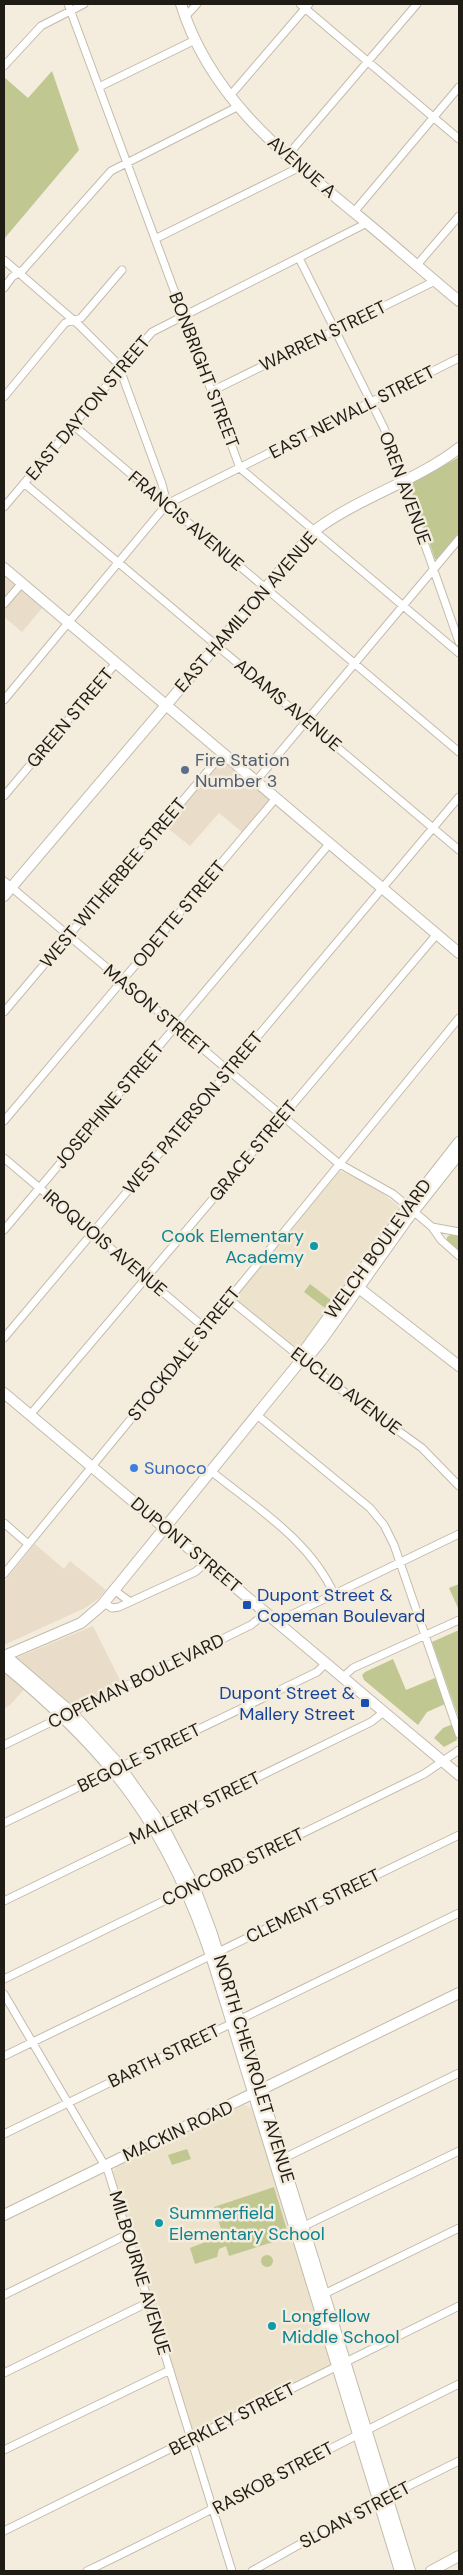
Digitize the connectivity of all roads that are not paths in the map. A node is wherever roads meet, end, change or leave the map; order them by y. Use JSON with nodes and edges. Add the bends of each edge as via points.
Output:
{"nodes":[{"id":1,"x":84,"y":4,"type":"edge"},
{"id":2,"x":182,"y":4,"type":"edge"},
{"id":3,"x":197,"y":4,"type":"edge"},
{"id":4,"x":416,"y":4,"type":"edge"},
{"id":5,"x":305,"y":5,"type":"edge"},
{"id":6,"x":69,"y":7,"type":"edge"},
{"id":7,"x":185,"y":17,"type":"junction"},
{"id":8,"x":195,"y":40,"type":"junction"},
{"id":9,"x":367,"y":61,"type":"junction"},
{"id":10,"x":4,"y":66,"type":"edge"},
{"id":11,"x":99,"y":86,"type":"junction"},
{"id":12,"x":459,"y":87,"type":"edge"},
{"id":13,"x":229,"y":97,"type":"junction"},
{"id":14,"x":237,"y":108,"type":"junction"},
{"id":15,"x":434,"y":117,"type":"junction"},
{"id":16,"x":459,"y":139,"type":"edge"},
{"id":17,"x":288,"y":156,"type":"junction"},
{"id":18,"x":127,"y":163,"type":"junction"},
{"id":19,"x":300,"y":167,"type":"junction"},
{"id":20,"x":354,"y":212,"type":"junction"},
{"id":21,"x":459,"y":216,"type":"edge"},
{"id":22,"x":367,"y":223,"type":"junction"},
{"id":23,"x":155,"y":239,"type":"junction"},
{"id":24,"x":299,"y":258,"type":"junction"},
{"id":25,"x":4,"y":260,"type":"edge"},
{"id":26,"x":418,"y":265,"type":"junction"},
{"id":27,"x":122,"y":270,"type":"dead end"},
{"id":28,"x":20,"y":274,"type":"junction"},
{"id":29,"x":435,"y":281,"type":"junction"},
{"id":30,"x":4,"y":288,"type":"edge"},
{"id":31,"x":459,"y":301,"type":"edge"},
{"id":32,"x":183,"y":316,"type":"junction"},
{"id":33,"x":73,"y":320,"type":"junction"},
{"id":34,"x":335,"y":330,"type":"junction"},
{"id":35,"x":459,"y":358,"type":"edge"},
{"id":36,"x":120,"y":370,"type":"junction"},
{"id":37,"x":212,"y":391,"type":"junction"},
{"id":38,"x":4,"y":397,"type":"edge"},
{"id":39,"x":371,"y":402,"type":"junction"},
{"id":40,"x":73,"y":425,"type":"junction"},
{"id":41,"x":459,"y":448,"type":"edge"},
{"id":42,"x":240,"y":468,"type":"junction"},
{"id":43,"x":402,"y":481,"type":"junction"},
{"id":44,"x":24,"y":483,"type":"junction"},
{"id":45,"x":166,"y":504,"type":"junction"},
{"id":46,"x":4,"y":507,"type":"edge"},
{"id":47,"x":314,"y":531,"type":"junction"},
{"id":48,"x":459,"y":540,"type":"edge"},
{"id":49,"x":118,"y":562,"type":"junction"},
{"id":50,"x":4,"y":568,"type":"edge"},
{"id":51,"x":435,"y":569,"type":"junction"},
{"id":52,"x":22,"y":583,"type":"junction"},
{"id":53,"x":265,"y":588,"type":"junction"},
{"id":54,"x":4,"y":604,"type":"edge"},
{"id":55,"x":402,"y":605,"type":"junction"},
{"id":56,"x":69,"y":623,"type":"junction"},
{"id":57,"x":459,"y":642,"type":"edge"},
{"id":58,"x":217,"y":645,"type":"junction"},
{"id":59,"x":459,"y":653,"type":"edge"},
{"id":60,"x":116,"y":663,"type":"junction"},
{"id":61,"x":354,"y":663,"type":"junction"},
{"id":62,"x":4,"y":700,"type":"edge"},
{"id":63,"x":166,"y":705,"type":"junction"},
{"id":64,"x":305,"y":720,"type":"junction"},
{"id":65,"x":459,"y":752,"type":"edge"},
{"id":66,"x":223,"y":753,"type":"junction"},
{"id":67,"x":256,"y":781,"type":"junction"},
{"id":68,"x":4,"y":796,"type":"edge"},
{"id":69,"x":459,"y":797,"type":"edge"},
{"id":70,"x":276,"y":798,"type":"junction"},
{"id":71,"x":433,"y":828,"type":"junction"},
{"id":72,"x":330,"y":843,"type":"junction"},
{"id":73,"x":459,"y":850,"type":"edge"},
{"id":74,"x":7,"y":884,"type":"edge"},
{"id":75,"x":384,"y":888,"type":"junction"},
{"id":76,"x":4,"y":896,"type":"edge"},
{"id":77,"x":437,"y":934,"type":"junction"},
{"id":78,"x":68,"y":936,"type":"junction"},
{"id":79,"x":459,"y":953,"type":"edge"},
{"id":80,"x":122,"y":981,"type":"junction"},
{"id":81,"x":4,"y":1012,"type":"edge"},
{"id":82,"x":459,"y":1018,"type":"edge"},
{"id":83,"x":176,"y":1026,"type":"junction"},
{"id":84,"x":229,"y":1071,"type":"junction"},
{"id":85,"x":282,"y":1116,"type":"junction"},
{"id":86,"x":4,"y":1121,"type":"edge"},
{"id":87,"x":459,"y":1142,"type":"edge"},
{"id":88,"x":459,"y":1154,"type":"edge"},
{"id":89,"x":4,"y":1158,"type":"edge"},
{"id":90,"x":340,"y":1164,"type":"junction"},
{"id":91,"x":39,"y":1188,"type":"junction"},
{"id":92,"x":411,"y":1209,"type":"junction"},
{"id":93,"x":432,"y":1227,"type":"junction"},
{"id":94,"x":4,"y":1230,"type":"edge"},
{"id":95,"x":459,"y":1232,"type":"edge"},
{"id":96,"x":92,"y":1233,"type":"junction"},
{"id":97,"x":459,"y":1256,"type":"edge"},
{"id":98,"x":146,"y":1278,"type":"junction"},
{"id":99,"x":356,"y":1286,"type":"junction"},
{"id":100,"x":229,"y":1299,"type":"junction"},
{"id":101,"x":205,"y":1328,"type":"junction"},
{"id":102,"x":4,"y":1338,"type":"edge"},
{"id":103,"x":302,"y":1359,"type":"junction"},
{"id":104,"x":459,"y":1366,"type":"edge"},
{"id":105,"x":4,"y":1393,"type":"edge"},
{"id":106,"x":30,"y":1415,"type":"junction"},
{"id":107,"x":257,"y":1415,"type":"junction"},
{"id":108,"x":92,"y":1467,"type":"junction"},
{"id":109,"x":210,"y":1471,"type":"junction"},
{"id":110,"x":459,"y":1486,"type":"edge"},
{"id":111,"x":4,"y":1523,"type":"edge"},
{"id":112,"x":164,"y":1528,"type":"junction"},
{"id":113,"x":459,"y":1534,"type":"edge"},
{"id":114,"x":28,"y":1544,"type":"junction"},
{"id":115,"x":206,"y":1562,"type":"junction"},
{"id":116,"x":400,"y":1562,"type":"junction"},
{"id":117,"x":4,"y":1574,"type":"edge"},
{"id":118,"x":114,"y":1590,"type":"junction"},
{"id":119,"x":334,"y":1594,"type":"junction"},
{"id":120,"x":129,"y":1601,"type":"junction"},
{"id":121,"x":104,"y":1603,"type":"junction"},
{"id":122,"x":266,"y":1613,"type":"junction"},
{"id":123,"x":459,"y":1620,"type":"edge"},
{"id":124,"x":280,"y":1625,"type":"junction"},
{"id":125,"x":425,"y":1635,"type":"junction"},
{"id":126,"x":4,"y":1658,"type":"edge"},
{"id":127,"x":326,"y":1663,"type":"junction"},
{"id":128,"x":343,"y":1677,"type":"junction"},
{"id":129,"x":384,"y":1712,"type":"junction"},
{"id":130,"x":68,"y":1714,"type":"junction"},
{"id":131,"x":459,"y":1734,"type":"edge"},
{"id":132,"x":4,"y":1745,"type":"edge"},
{"id":133,"x":459,"y":1750,"type":"edge"},
{"id":134,"x":444,"y":1761,"type":"junction"},
{"id":135,"x":117,"y":1768,"type":"junction"},
{"id":136,"x":459,"y":1774,"type":"edge"},
{"id":137,"x":4,"y":1824,"type":"edge"},
{"id":138,"x":158,"y":1826,"type":"junction"},
{"id":139,"x":459,"y":1835,"type":"edge"},
{"id":140,"x":190,"y":1888,"type":"junction"},
{"id":141,"x":4,"y":1901,"type":"edge"},
{"id":142,"x":459,"y":1913,"type":"edge"},
{"id":143,"x":214,"y":1954,"type":"junction"},
{"id":144,"x":4,"y":1979,"type":"edge"},
{"id":145,"x":4,"y":1994,"type":"edge"},
{"id":146,"x":459,"y":1994,"type":"edge"},
{"id":147,"x":235,"y":2022,"type":"junction"},
{"id":148,"x":33,"y":2042,"type":"junction"},
{"id":149,"x":4,"y":2056,"type":"edge"},
{"id":150,"x":459,"y":2073,"type":"edge"},
{"id":151,"x":257,"y":2093,"type":"junction"},
{"id":152,"x":69,"y":2102,"type":"junction"},
{"id":153,"x":4,"y":2134,"type":"edge"},
{"id":154,"x":459,"y":2151,"type":"edge"},
{"id":155,"x":278,"y":2161,"type":"junction"},
{"id":156,"x":106,"y":2166,"type":"junction"},
{"id":157,"x":4,"y":2216,"type":"edge"},
{"id":158,"x":299,"y":2228,"type":"junction"},
{"id":159,"x":459,"y":2228,"type":"edge"},
{"id":160,"x":128,"y":2234,"type":"junction"},
{"id":161,"x":4,"y":2295,"type":"edge"},
{"id":162,"x":320,"y":2296,"type":"junction"},
{"id":163,"x":150,"y":2302,"type":"junction"},
{"id":164,"x":459,"y":2306,"type":"edge"},
{"id":165,"x":341,"y":2364,"type":"junction"},
{"id":166,"x":170,"y":2370,"type":"junction"},
{"id":167,"x":4,"y":2373,"type":"edge"},
{"id":168,"x":459,"y":2384,"type":"edge"},
{"id":169,"x":362,"y":2431,"type":"junction"},
{"id":170,"x":192,"y":2440,"type":"junction"},
{"id":171,"x":4,"y":2450,"type":"edge"},
{"id":172,"x":459,"y":2462,"type":"edge"},
{"id":173,"x":383,"y":2499,"type":"junction"},
{"id":174,"x":214,"y":2510,"type":"junction"},
{"id":175,"x":4,"y":2531,"type":"edge"},
{"id":176,"x":459,"y":2556,"type":"edge"},
{"id":177,"x":88,"y":2571,"type":"edge"},
{"id":178,"x":232,"y":2571,"type":"edge"},
{"id":179,"x":252,"y":2571,"type":"edge"},
{"id":180,"x":400,"y":2571,"type":"edge"},
{"id":181,"x":410,"y":2571,"type":"edge"},
{"id":182,"x":431,"y":2571,"type":"edge"}],
"edges":[{"from":1,"to":6,"type":"street"},
{"from":2,"to":7,"type":"street","name":"AVENUE A"},
{"from":3,"to":7,"type":"street"},
{"from":4,"to":9,"type":"street"},
{"from":5,"to":9,"type":"street"},
{"from":5,"to":13,"type":"street"},
{"from":6,"to":10,"type":"street","via":[[41,26]]},
{"from":6,"to":11,"type":"street","name":"BONBRIGHT STREET"},
{"from":7,"to":8,"type":"street","name":"AVENUE A"},
{"from":8,"to":11,"type":"street"},
{"from":8,"to":13,"type":"street","name":"AVENUE A"},
{"from":9,"to":15,"type":"street"},
{"from":9,"to":17,"type":"street"},
{"from":11,"to":18,"type":"street","name":"BONBRIGHT STREET"},
{"from":12,"to":15,"type":"street"},
{"from":13,"to":14,"type":"street","name":"AVENUE A"},
{"from":14,"to":17,"type":"street","name":"AVENUE A"},
{"from":14,"to":18,"type":"street"},
{"from":15,"to":16,"type":"street"},
{"from":15,"to":20,"type":"street"},
{"from":17,"to":19,"type":"street","name":"AVENUE A"},
{"from":18,"to":23,"type":"street","name":"BONBRIGHT STREET"},
{"from":18,"to":28,"type":"street","via":[[111,171]]},
{"from":19,"to":20,"type":"street","name":"AVENUE A"},
{"from":19,"to":23,"type":"street"},
{"from":20,"to":22,"type":"street","name":"AVENUE A"},
{"from":21,"to":26,"type":"street"},
{"from":22,"to":24,"type":"street","name":"EAST DAYTON STREET"},
{"from":22,"to":26,"type":"street","name":"AVENUE A"},
{"from":23,"to":32,"type":"street","name":"BONBRIGHT STREET"},
{"from":24,"to":32,"type":"street","name":"EAST DAYTON STREET"},
{"from":24,"to":34,"type":"street","name":"OREN AVENUE"},
{"from":25,"to":28,"type":"street"},
{"from":26,"to":29,"type":"street","name":"AVENUE A"},
{"from":27,"to":33,"type":"street","via":[[80,318]]},
{"from":28,"to":30,"type":"street","via":[[12,277]]},
{"from":28,"to":33,"type":"street"},
{"from":29,"to":31,"type":"street","name":"AVENUE A"},
{"from":29,"to":34,"type":"street","name":"WARREN STREET"},
{"from":32,"to":36,"type":"street","name":"EAST DAYTON STREET","via":[[152,332]]},
{"from":32,"to":37,"type":"street","name":"BONBRIGHT STREET"},
{"from":33,"to":36,"type":"street","via":[[118,364]]},
{"from":33,"to":38,"type":"street","via":[[65,323]]},
{"from":34,"to":37,"type":"street","name":"WARREN STREET"},
{"from":34,"to":39,"type":"street","name":"OREN AVENUE"},
{"from":35,"to":39,"type":"street","name":"EAST NEWALL STREET"},
{"from":36,"to":40,"type":"street","name":"EAST DAYTON STREET"},
{"from":36,"to":45,"type":"street","via":[[162,484]]},
{"from":37,"to":42,"type":"street","name":"BONBRIGHT STREET"},
{"from":39,"to":42,"type":"street","name":"EAST NEWALL STREET"},
{"from":39,"to":43,"type":"street","name":"OREN AVENUE","via":[[384,428]]},
{"from":40,"to":44,"type":"street","name":"EAST DAYTON STREET"},
{"from":40,"to":45,"type":"street","name":"FRANCIS AVENUE"},
{"from":41,"to":43,"type":"street","name":"EAST HAMILTON AVENUE"},
{"from":42,"to":45,"type":"street","name":"EAST NEWALL STREET"},
{"from":42,"to":47,"type":"street","name":"BONBRIGHT STREET"},
{"from":43,"to":47,"type":"street","name":"EAST HAMILTON AVENUE","via":[[342,512]]},
{"from":43,"to":51,"type":"street","name":"OREN AVENUE"},
{"from":44,"to":46,"type":"street","name":"EAST DAYTON STREET"},
{"from":44,"to":49,"type":"street","name":"ADAMS AVENUE"},
{"from":45,"to":49,"type":"street","name":"EAST NEWALL STREET"},
{"from":45,"to":53,"type":"street","name":"FRANCIS AVENUE"},
{"from":47,"to":53,"type":"street","name":"EAST HAMILTON AVENUE"},
{"from":47,"to":55,"type":"street","name":"BONBRIGHT STREET"},
{"from":48,"to":51,"type":"street"},
{"from":49,"to":56,"type":"street","name":"EAST NEWALL STREET"},
{"from":49,"to":58,"type":"street","name":"ADAMS AVENUE"},
{"from":50,"to":52,"type":"street"},
{"from":51,"to":55,"type":"street"},
{"from":51,"to":57,"type":"street","name":"OREN AVENUE"},
{"from":52,"to":54,"type":"street"},
{"from":52,"to":56,"type":"street"},
{"from":53,"to":58,"type":"street","name":"EAST HAMILTON AVENUE"},
{"from":53,"to":61,"type":"street","name":"FRANCIS AVENUE"},
{"from":55,"to":59,"type":"street","name":"BONBRIGHT STREET"},
{"from":55,"to":61,"type":"street"},
{"from":56,"to":60,"type":"street"},
{"from":56,"to":62,"type":"street","name":"EAST NEWALL STREET"},
{"from":58,"to":63,"type":"street","name":"EAST HAMILTON AVENUE"},
{"from":58,"to":64,"type":"street","name":"ADAMS AVENUE"},
{"from":60,"to":63,"type":"street"},
{"from":60,"to":68,"type":"street","name":"GREEN STREET"},
{"from":61,"to":64,"type":"street"},
{"from":61,"to":65,"type":"street","name":"FRANCIS AVENUE"},
{"from":63,"to":66,"type":"street"},
{"from":63,"to":74,"type":"street","name":"EAST HAMILTON AVENUE"},
{"from":64,"to":67,"type":"street"},
{"from":64,"to":71,"type":"street","name":"ADAMS AVENUE"},
{"from":66,"to":67,"type":"street"},
{"from":66,"to":78,"type":"street","name":"WEST WITHERBEE STREET"},
{"from":67,"to":70,"type":"street"},
{"from":69,"to":71,"type":"street","name":"WEST PATERSON STREET"},
{"from":70,"to":72,"type":"street"},
{"from":70,"to":80,"type":"street","name":"ODETTE STREET"},
{"from":71,"to":73,"type":"street","name":"ADAMS AVENUE"},
{"from":71,"to":75,"type":"street","name":"WEST PATERSON STREET"},
{"from":72,"to":75,"type":"street"},
{"from":72,"to":83,"type":"street","name":"JOSEPHINE STREET"},
{"from":74,"to":76,"type":"street","name":"EAST HAMILTON AVENUE"},
{"from":74,"to":78,"type":"street","name":"MASON STREET"},
{"from":75,"to":77,"type":"street"},
{"from":75,"to":84,"type":"street","name":"WEST PATERSON STREET"},
{"from":77,"to":79,"type":"street"},
{"from":77,"to":85,"type":"street","name":"GRACE STREET"},
{"from":78,"to":80,"type":"street","name":"MASON STREET"},
{"from":78,"to":81,"type":"street","name":"WEST WITHERBEE STREET"},
{"from":80,"to":83,"type":"street","name":"MASON STREET"},
{"from":80,"to":86,"type":"street","name":"ODETTE STREET"},
{"from":82,"to":90,"type":"street","name":"STOCKDALE STREET"},
{"from":83,"to":84,"type":"street","name":"MASON STREET"},
{"from":83,"to":91,"type":"street","name":"JOSEPHINE STREET"},
{"from":84,"to":85,"type":"street","name":"MASON STREET"},
{"from":84,"to":96,"type":"street","name":"WEST PATERSON STREET"},
{"from":85,"to":90,"type":"street","name":"MASON STREET"},
{"from":85,"to":98,"type":"street","name":"GRACE STREET"},
{"from":87,"to":92,"type":"street","name":"WELCH BOULEVARD"},
{"from":88,"to":92,"type":"street","name":"WELCH BOULEVARD"},
{"from":89,"to":91,"type":"street","name":"IROQUOIS AVENUE"},
{"from":90,"to":92,"type":"street","name":"MASON STREET","via":[[378,1185]]},
{"from":90,"to":100,"type":"street","name":"STOCKDALE STREET"},
{"from":91,"to":94,"type":"street","name":"JOSEPHINE STREET"},
{"from":91,"to":96,"type":"street","name":"IROQUOIS AVENUE"},
{"from":92,"to":93,"type":"street","name":"MASON STREET"},
{"from":92,"to":99,"type":"street","name":"WELCH BOULEVARD"},
{"from":93,"to":95,"type":"street","name":"MASON STREET"},
{"from":93,"to":97,"type":"street"},
{"from":96,"to":98,"type":"street","name":"IROQUOIS AVENUE"},
{"from":96,"to":102,"type":"street","name":"WEST PATERSON STREET"},
{"from":98,"to":101,"type":"street","name":"IROQUOIS AVENUE"},
{"from":98,"to":106,"type":"street","name":"GRACE STREET"},
{"from":99,"to":103,"type":"street","name":"WELCH BOULEVARD","via":[[304,1351]]},
{"from":99,"to":104,"type":"street"},
{"from":100,"to":101,"type":"street","name":"STOCKDALE STREET"},
{"from":100,"to":103,"type":"street","name":"EUCLID AVENUE"},
{"from":101,"to":108,"type":"street","name":"STOCKDALE STREET"},
{"from":103,"to":107,"type":"street","name":"WELCH BOULEVARD"},
{"from":103,"to":110,"type":"street","name":"EUCLID AVENUE","via":[[417,1444]]},
{"from":105,"to":106,"type":"street","name":"DUPONT STREET"},
{"from":106,"to":108,"type":"street","name":"DUPONT STREET"},
{"from":107,"to":109,"type":"street","name":"WELCH BOULEVARD"},
{"from":107,"to":116,"type":"street","via":[[374,1512],[388,1532]]},
{"from":108,"to":112,"type":"street","name":"DUPONT STREET"},
{"from":108,"to":114,"type":"street","name":"STOCKDALE STREET"},
{"from":109,"to":112,"type":"street","name":"WELCH BOULEVARD"},
{"from":109,"to":119,"type":"street","via":[[304,1549],[320,1566]]},
{"from":111,"to":114,"type":"street"},
{"from":112,"to":115,"type":"street","name":"DUPONT STREET"},
{"from":112,"to":118,"type":"street","name":"WELCH BOULEVARD"},
{"from":113,"to":116,"type":"street"},
{"from":114,"to":117,"type":"street","name":"STOCKDALE STREET"},
{"from":115,"to":120,"type":"street","via":[[195,1572]]},
{"from":115,"to":122,"type":"street","name":"DUPONT STREET"},
{"from":116,"to":119,"type":"street"},
{"from":116,"to":125,"type":"street"},
{"from":118,"to":120,"type":"street"},
{"from":118,"to":121,"type":"street","name":"WELCH BOULEVARD"},
{"from":119,"to":124,"type":"street","via":[[289,1616]]},
{"from":120,"to":121,"type":"street","via":[[114,1608]]},
{"from":121,"to":126,"type":"street","name":"WELCH BOULEVARD","via":[[81,1623]]},
{"from":122,"to":124,"type":"street","name":"DUPONT STREET"},
{"from":122,"to":130,"type":"street","name":"COPEMAN BOULEVARD","via":[[248,1626]]},
{"from":123,"to":125,"type":"street"},
{"from":124,"to":127,"type":"street","name":"DUPONT STREET"},
{"from":125,"to":128,"type":"street","via":[[353,1668]]},
{"from":125,"to":131,"type":"street"},
{"from":126,"to":130,"type":"street","name":"NORTH CHEVROLET AVENUE"},
{"from":127,"to":128,"type":"street","name":"DUPONT STREET"},
{"from":127,"to":135,"type":"street","name":"BEGOLE STREET","via":[[317,1672]]},
{"from":128,"to":129,"type":"street","name":"DUPONT STREET"},
{"from":129,"to":134,"type":"street","name":"DUPONT STREET"},
{"from":129,"to":138,"type":"street","name":"MALLERY STREET","via":[[371,1722]]},
{"from":130,"to":132,"type":"street","name":"COPEMAN BOULEVARD"},
{"from":130,"to":135,"type":"street","name":"NORTH CHEVROLET AVENUE"},
{"from":133,"to":134,"type":"street","name":"CONCORD STREET"},
{"from":134,"to":136,"type":"street","name":"DUPONT STREET"},
{"from":134,"to":140,"type":"street","name":"CONCORD STREET","via":[[424,1774]]},
{"from":135,"to":137,"type":"street","name":"BEGOLE STREET"},
{"from":135,"to":138,"type":"street","name":"NORTH CHEVROLET AVENUE"},
{"from":138,"to":140,"type":"street","name":"NORTH CHEVROLET AVENUE"},
{"from":138,"to":141,"type":"street","name":"MALLERY STREET"},
{"from":139,"to":143,"type":"street","name":"CLEMENT STREET"},
{"from":140,"to":143,"type":"street","name":"NORTH CHEVROLET AVENUE"},
{"from":140,"to":144,"type":"street","name":"CONCORD STREET"},
{"from":142,"to":147,"type":"street","name":"BARTH STREET"},
{"from":143,"to":147,"type":"street","name":"NORTH CHEVROLET AVENUE"},
{"from":143,"to":148,"type":"street","name":"CLEMENT STREET"},
{"from":145,"to":148,"type":"street","name":"MILBOURNE AVENUE"},
{"from":146,"to":151,"type":"street","name":"MACKIN ROAD"},
{"from":147,"to":151,"type":"street","name":"NORTH CHEVROLET AVENUE"},
{"from":147,"to":152,"type":"street","name":"BARTH STREET"},
{"from":148,"to":149,"type":"street","name":"CLEMENT STREET"},
{"from":148,"to":152,"type":"street","name":"MILBOURNE AVENUE"},
{"from":150,"to":155,"type":"street"},
{"from":151,"to":155,"type":"street","name":"NORTH CHEVROLET AVENUE"},
{"from":151,"to":156,"type":"street","name":"MACKIN ROAD"},
{"from":152,"to":153,"type":"street","name":"BARTH STREET"},
{"from":152,"to":156,"type":"street","name":"MILBOURNE AVENUE"},
{"from":154,"to":158,"type":"street"},
{"from":155,"to":158,"type":"street","name":"NORTH CHEVROLET AVENUE"},
{"from":156,"to":157,"type":"street","name":"MACKIN ROAD"},
{"from":156,"to":160,"type":"street","name":"MILBOURNE AVENUE"},
{"from":158,"to":162,"type":"street","name":"NORTH CHEVROLET AVENUE"},
{"from":159,"to":162,"type":"street"},
{"from":160,"to":161,"type":"street"},
{"from":160,"to":163,"type":"street","name":"MILBOURNE AVENUE"},
{"from":162,"to":165,"type":"street","name":"NORTH CHEVROLET AVENUE"},
{"from":163,"to":166,"type":"street","name":"MILBOURNE AVENUE"},
{"from":163,"to":167,"type":"street"},
{"from":164,"to":165,"type":"street","name":"BERKLEY STREET"},
{"from":165,"to":169,"type":"street","name":"NORTH CHEVROLET AVENUE"},
{"from":165,"to":170,"type":"street","name":"BERKLEY STREET"},
{"from":166,"to":170,"type":"street","name":"MILBOURNE AVENUE"},
{"from":166,"to":171,"type":"street"},
{"from":168,"to":169,"type":"street","name":"RASKOB STREET"},
{"from":169,"to":173,"type":"street","name":"NORTH CHEVROLET AVENUE"},
{"from":169,"to":174,"type":"street","name":"RASKOB STREET"},
{"from":170,"to":174,"type":"street","name":"MILBOURNE AVENUE"},
{"from":170,"to":175,"type":"street","name":"BERKLEY STREET"},
{"from":172,"to":173,"type":"street","name":"SLOAN STREET"},
{"from":173,"to":179,"type":"street","name":"SLOAN STREET"},
{"from":173,"to":180,"type":"street","name":"NORTH CHEVROLET AVENUE"},
{"from":173,"to":181,"type":"street","name":"NORTH CHEVROLET AVENUE"},
{"from":174,"to":177,"type":"street","name":"RASKOB STREET"},
{"from":174,"to":178,"type":"street","name":"MILBOURNE AVENUE"},
{"from":176,"to":182,"type":"street"}]}
